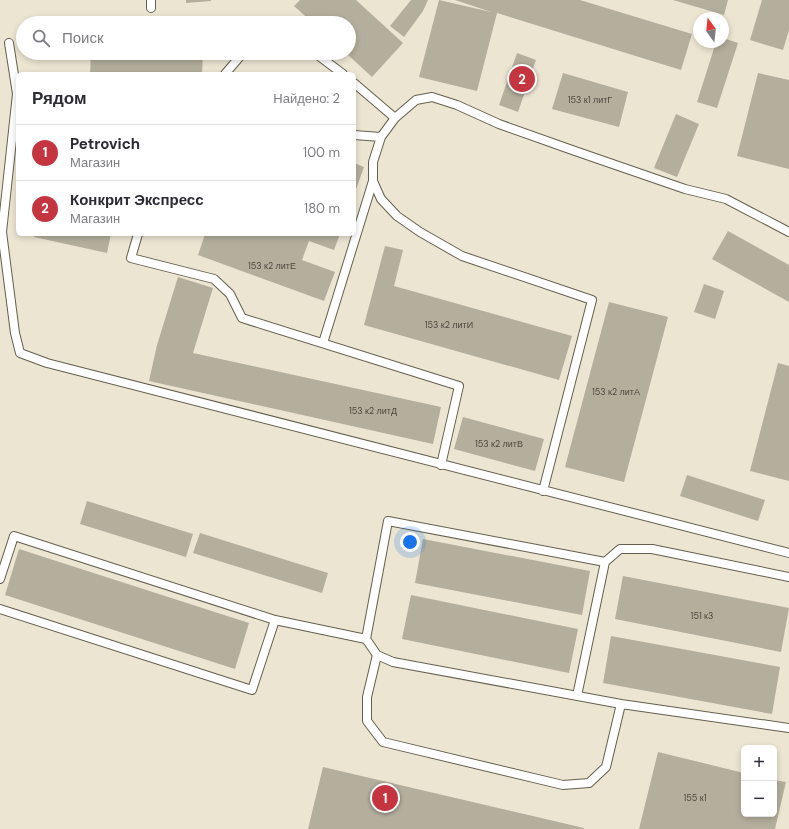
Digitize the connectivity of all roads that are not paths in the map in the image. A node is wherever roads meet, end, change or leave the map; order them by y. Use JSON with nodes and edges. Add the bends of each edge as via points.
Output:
{"nodes":[{"id":1,"x":9,"y":43,"type":"dead end"},
{"id":2,"x":237,"y":60,"type":"edge"},
{"id":3,"x":324,"y":60,"type":"edge"},
{"id":4,"x":227,"y":72,"type":"edge"},
{"id":5,"x":340,"y":72,"type":"edge"},
{"id":6,"x":356,"y":85,"type":"edge"},
{"id":7,"x":16,"y":88,"type":"edge"},
{"id":8,"x":16,"y":103,"type":"edge"},
{"id":9,"x":395,"y":118,"type":"junction"},
{"id":10,"x":356,"y":135,"type":"edge"},
{"id":11,"x":381,"y":137,"type":"junction"},
{"id":12,"x":373,"y":181,"type":"junction"},
{"id":13,"x":789,"y":232,"type":"edge"},
{"id":14,"x":137,"y":236,"type":"edge"},
{"id":15,"x":323,"y":343,"type":"junction"},
{"id":16,"x":440,"y":465,"type":"junction"},
{"id":17,"x":543,"y":491,"type":"junction"},
{"id":18,"x":789,"y":553,"type":"edge"},
{"id":19,"x":605,"y":562,"type":"junction"},
{"id":20,"x":789,"y":577,"type":"edge"},
{"id":21,"x":0,"y":579,"type":"edge"},
{"id":22,"x":0,"y":609,"type":"edge"},
{"id":23,"x":275,"y":620,"type":"junction"},
{"id":24,"x":366,"y":639,"type":"junction"},
{"id":25,"x":377,"y":655,"type":"junction"},
{"id":26,"x":577,"y":696,"type":"junction"},
{"id":27,"x":621,"y":704,"type":"junction"},
{"id":28,"x":789,"y":728,"type":"edge"}],
"edges":[{"from":1,"to":7,"type":"lane"},
{"from":2,"to":4,"type":"lane"},
{"from":3,"to":5,"type":"lane"},
{"from":6,"to":9,"type":"lane"},
{"from":8,"to":16,"type":"lane","via":[[2,232],[15,333],[20,353],[47,363]]},
{"from":9,"to":11,"type":"lane"},
{"from":9,"to":13,"type":"lane","via":[[416,100],[432,97],[568,149],[685,189],[726,199]]},
{"from":10,"to":11,"type":"lane"},
{"from":11,"to":12,"type":"lane","via":[[373,162]]},
{"from":12,"to":15,"type":"lane"},
{"from":12,"to":17,"type":"lane","via":[[382,199],[397,216],[462,256],[592,300]]},
{"from":14,"to":15,"type":"lane","via":[[130,258],[214,279],[230,294],[242,318]]},
{"from":15,"to":16,"type":"lane","via":[[459,386]]},
{"from":16,"to":17,"type":"lane"},
{"from":17,"to":18,"type":"lane"},
{"from":19,"to":20,"type":"lane","via":[[620,549],[652,549]]},
{"from":19,"to":24,"type":"lane","via":[[388,521]]},
{"from":19,"to":26,"type":"lane"},
{"from":21,"to":23,"type":"lane","via":[[14,536]]},
{"from":22,"to":23,"type":"lane","via":[[252,690]]},
{"from":23,"to":24,"type":"lane"},
{"from":24,"to":25,"type":"lane"},
{"from":25,"to":26,"type":"lane","via":[[393,662]]},
{"from":25,"to":27,"type":"lane","via":[[367,696],[367,721],[383,742],[563,785],[589,783],[606,768]]},
{"from":26,"to":27,"type":"lane"},
{"from":27,"to":28,"type":"lane"}]}
